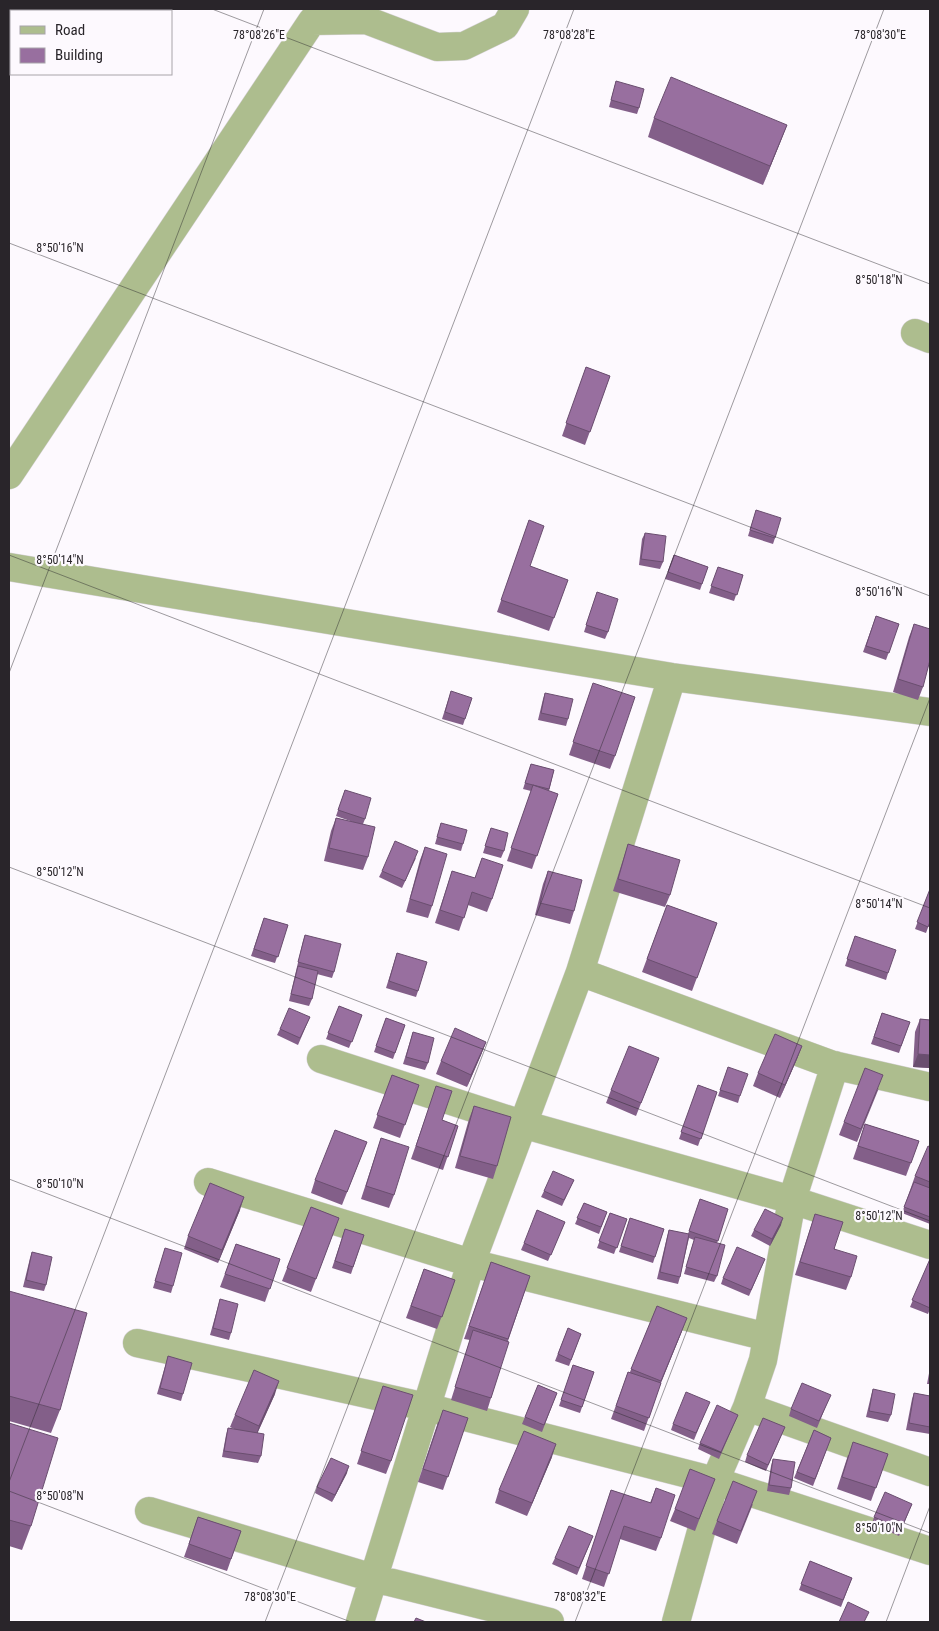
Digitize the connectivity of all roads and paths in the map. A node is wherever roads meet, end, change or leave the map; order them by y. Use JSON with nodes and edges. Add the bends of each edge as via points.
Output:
{"nodes":[{"id":1,"x":515,"y":9,"type":"edge"},
{"id":2,"x":9,"y":475,"type":"edge"},
{"id":3,"x":9,"y":567,"type":"edge"},
{"id":4,"x":672,"y":676,"type":"junction"},
{"id":5,"x":930,"y":712,"type":"edge"},
{"id":6,"x":580,"y":972,"type":"junction"},
{"id":7,"x":321,"y":1059,"type":"dead end"},
{"id":8,"x":835,"y":1065,"type":"junction"},
{"id":9,"x":930,"y":1088,"type":"edge"},
{"id":10,"x":522,"y":1124,"type":"junction"},
{"id":11,"x":208,"y":1182,"type":"edge"},
{"id":12,"x":792,"y":1200,"type":"junction"},
{"id":13,"x":930,"y":1245,"type":"edge"},
{"id":14,"x":471,"y":1264,"type":"junction"},
{"id":15,"x":766,"y":1337,"type":"junction"},
{"id":16,"x":137,"y":1343,"type":"dead end"},
{"id":17,"x":426,"y":1406,"type":"junction"},
{"id":18,"x":747,"y":1407,"type":"junction"},
{"id":19,"x":930,"y":1472,"type":"edge"},
{"id":20,"x":715,"y":1481,"type":"junction"},
{"id":21,"x":149,"y":1511,"type":"dead end"},
{"id":22,"x":930,"y":1552,"type":"edge"},
{"id":23,"x":373,"y":1578,"type":"junction"},
{"id":24,"x":360,"y":1622,"type":"edge"},
{"id":25,"x":550,"y":1622,"type":"edge"},
{"id":26,"x":676,"y":1622,"type":"edge"}],
"edges":[{"from":1,"to":2,"type":"street","via":[[505,26],[464,46],[437,48],[366,20],[312,21]]},
{"from":3,"to":4,"type":"street"},
{"from":4,"to":5,"type":"street"},
{"from":4,"to":6,"type":"street"},
{"from":6,"to":8,"type":"street"},
{"from":6,"to":10,"type":"street"},
{"from":7,"to":10,"type":"street"},
{"from":8,"to":9,"type":"street"},
{"from":8,"to":12,"type":"street"},
{"from":10,"to":12,"type":"street"},
{"from":10,"to":14,"type":"street"},
{"from":11,"to":14,"type":"street"},
{"from":12,"to":13,"type":"street"},
{"from":12,"to":15,"type":"street"},
{"from":14,"to":15,"type":"street"},
{"from":14,"to":17,"type":"street"},
{"from":15,"to":18,"type":"street","via":[[763,1360]]},
{"from":16,"to":17,"type":"street"},
{"from":17,"to":20,"type":"street"},
{"from":17,"to":23,"type":"street"},
{"from":18,"to":19,"type":"street"},
{"from":18,"to":20,"type":"street"},
{"from":20,"to":22,"type":"street"},
{"from":20,"to":26,"type":"street"},
{"from":21,"to":23,"type":"street"},
{"from":23,"to":24,"type":"street"},
{"from":23,"to":25,"type":"street"}]}
